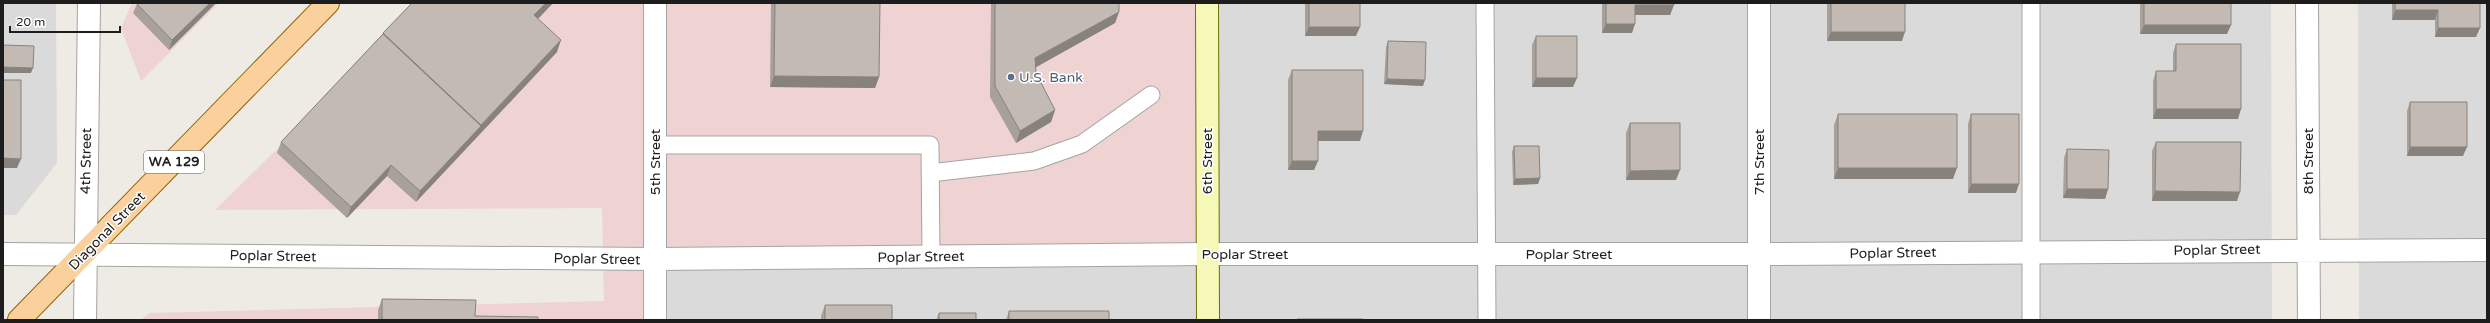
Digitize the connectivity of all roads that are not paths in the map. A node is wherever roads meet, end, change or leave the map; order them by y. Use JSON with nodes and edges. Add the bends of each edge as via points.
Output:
{"nodes":[{"id":1,"x":89,"y":3,"type":"edge"},
{"id":2,"x":328,"y":3,"type":"edge"},
{"id":3,"x":655,"y":3,"type":"edge"},
{"id":4,"x":1207,"y":3,"type":"edge"},
{"id":5,"x":1485,"y":3,"type":"edge"},
{"id":6,"x":1759,"y":3,"type":"edge"},
{"id":7,"x":2031,"y":3,"type":"edge"},
{"id":8,"x":2307,"y":3,"type":"edge"},
{"id":9,"x":1151,"y":95,"type":"dead end"},
{"id":10,"x":655,"y":145,"type":"junction"},
{"id":11,"x":930,"y":173,"type":"junction"},
{"id":12,"x":2309,"y":250,"type":"junction"},
{"id":13,"x":2487,"y":250,"type":"edge"},
{"id":14,"x":2031,"y":252,"type":"junction"},
{"id":15,"x":3,"y":254,"type":"edge"},
{"id":16,"x":85,"y":254,"type":"junction"},
{"id":17,"x":1208,"y":254,"type":"junction"},
{"id":18,"x":1487,"y":254,"type":"junction"},
{"id":19,"x":1760,"y":254,"type":"junction"},
{"id":20,"x":931,"y":257,"type":"junction"},
{"id":21,"x":655,"y":259,"type":"junction"},
{"id":22,"x":19,"y":320,"type":"edge"},
{"id":23,"x":85,"y":320,"type":"edge"},
{"id":24,"x":655,"y":320,"type":"edge"},
{"id":25,"x":1208,"y":320,"type":"edge"},
{"id":26,"x":1487,"y":320,"type":"edge"},
{"id":27,"x":1760,"y":320,"type":"edge"},
{"id":28,"x":2031,"y":320,"type":"edge"},
{"id":29,"x":2309,"y":320,"type":"edge"}],
"edges":[{"from":1,"to":16,"type":"street","name":"4th Street"},
{"from":2,"to":16,"type":"main road","name":"Diagonal Street","number":"WA 129"},
{"from":3,"to":10,"type":"street","name":"5th Street"},
{"from":4,"to":17,"type":"main road","name":"6th Street"},
{"from":5,"to":18,"type":"lane"},
{"from":6,"to":19,"type":"street","name":"7th Street"},
{"from":7,"to":14,"type":"lane"},
{"from":8,"to":12,"type":"street","name":"8th Street"},
{"from":9,"to":11,"type":"lane","via":[[1082,144],[1034,161]]},
{"from":10,"to":11,"type":"lane","via":[[930,145]]},
{"from":10,"to":21,"type":"street","name":"5th Street"},
{"from":11,"to":20,"type":"lane"},
{"from":12,"to":13,"type":"street","name":"Poplar Street"},
{"from":12,"to":14,"type":"street","name":"Poplar Street"},
{"from":12,"to":29,"type":"street","name":"8th Street"},
{"from":14,"to":19,"type":"street","name":"Poplar Street"},
{"from":14,"to":28,"type":"lane"},
{"from":15,"to":16,"type":"street","name":"Poplar Street"},
{"from":16,"to":21,"type":"street","name":"Poplar Street"},
{"from":16,"to":22,"type":"main road","name":"Diagonal Street","number":"WA 129"},
{"from":16,"to":23,"type":"street","name":"4th Street"},
{"from":17,"to":18,"type":"street","name":"Poplar Street"},
{"from":17,"to":20,"type":"street","name":"Poplar Street"},
{"from":17,"to":25,"type":"main road","name":"6th Street"},
{"from":18,"to":19,"type":"street","name":"Poplar Street"},
{"from":18,"to":26,"type":"lane"},
{"from":19,"to":27,"type":"street","name":"7th Street"},
{"from":20,"to":21,"type":"street","name":"Poplar Street"},
{"from":21,"to":24,"type":"street","name":"5th Street"}]}
